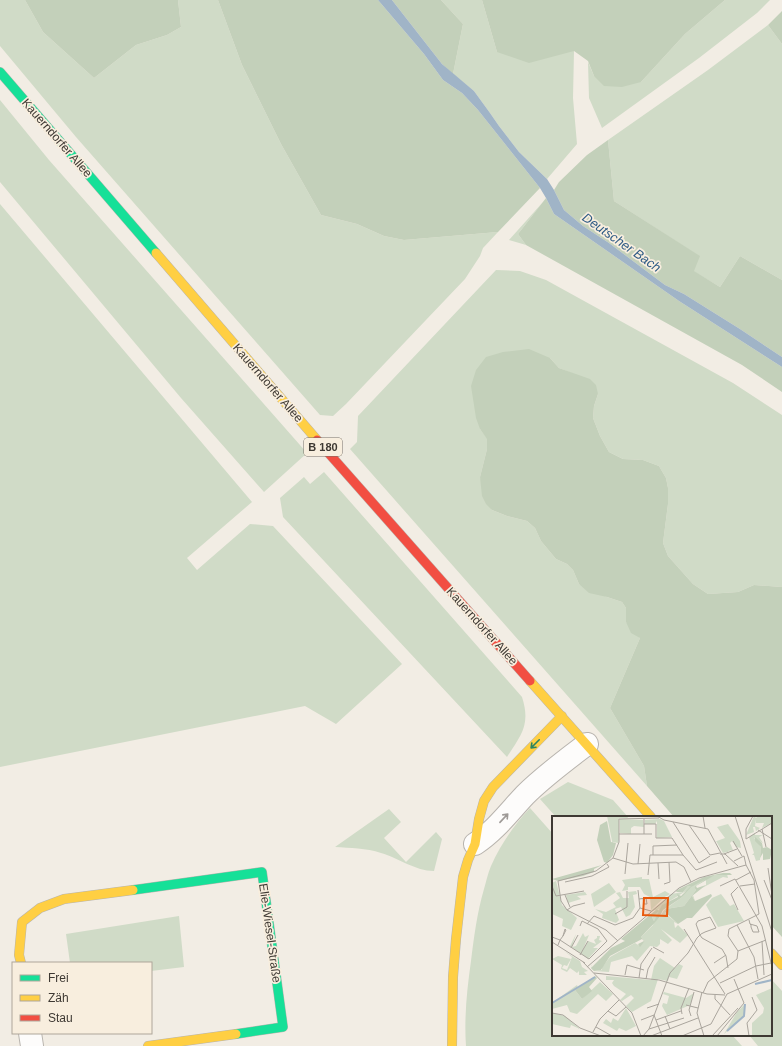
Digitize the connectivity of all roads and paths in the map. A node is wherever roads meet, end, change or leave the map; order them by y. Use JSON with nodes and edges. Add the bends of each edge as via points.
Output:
{"nodes":[{"id":1,"x":0,"y":72,"type":"edge"},
{"id":2,"x":562,"y":716,"type":"junction"},
{"id":3,"x":587,"y":744,"type":"junction"},
{"id":4,"x":650,"y":816,"type":"edge"},
{"id":5,"x":475,"y":844,"type":"junction"},
{"id":6,"x":772,"y":954,"type":"edge"},
{"id":7,"x":21,"y":962,"type":"edge"},
{"id":8,"x":782,"y":965,"type":"edge"},
{"id":9,"x":30,"y":1034,"type":"edge"},
{"id":10,"x":32,"y":1046,"type":"edge"},
{"id":11,"x":148,"y":1046,"type":"edge"},
{"id":12,"x":452,"y":1046,"type":"edge"}],
"edges":[{"from":1,"to":2,"type":"main road","name":"Kauerndorfer Allee","number":"B 180","via":[[325,449]]},
{"from":2,"to":3,"type":"main road","name":"Kauerndorfer Allee","number":"B 180"},
{"from":2,"to":5,"type":"main road","one_way":true,"via":[[492,787],[484,801]]},
{"from":3,"to":4,"type":"main road","name":"Kauerndorfer Allee","number":"B 180"},
{"from":5,"to":3,"type":"street","one_way":true,"via":[[526,794]]},
{"from":5,"to":12,"type":"main road","via":[[463,878],[456,939]]},
{"from":6,"to":8,"type":"main road"},
{"from":7,"to":11,"type":"main road","name":"Elie-Wiesel-Straße","via":[[22,922],[40,908],[64,899],[262,872],[283,1027]]},
{"from":9,"to":10,"type":"street"}]}
